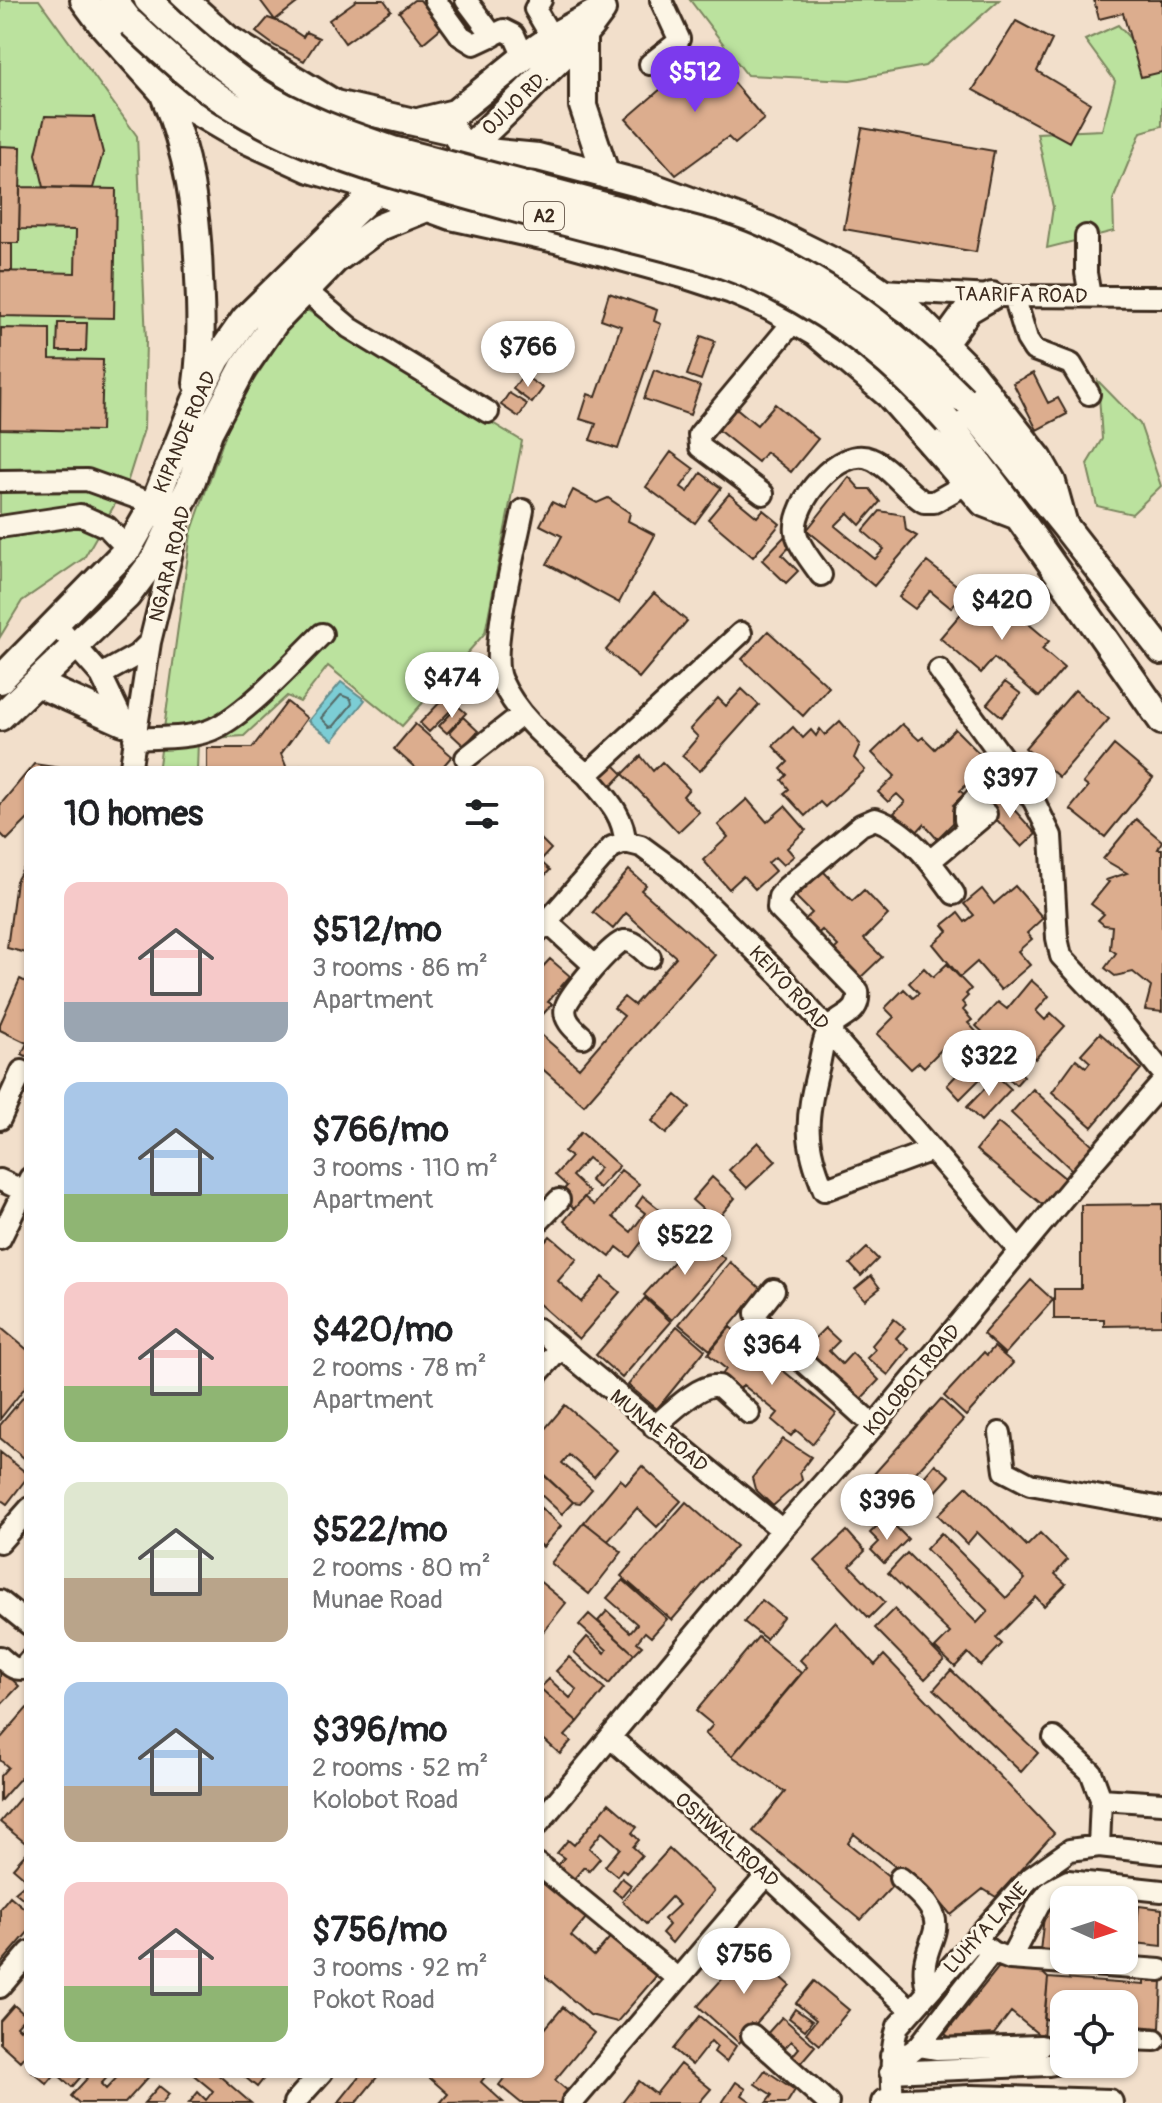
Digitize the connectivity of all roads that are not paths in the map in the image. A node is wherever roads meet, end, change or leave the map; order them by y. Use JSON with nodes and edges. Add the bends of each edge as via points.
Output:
{"nodes":[{"id":1,"x":84,"y":0,"type":"edge"},
{"id":2,"x":113,"y":0,"type":"edge"},
{"id":3,"x":148,"y":0,"type":"edge"},
{"id":4,"x":184,"y":0,"type":"edge"},
{"id":5,"x":435,"y":0,"type":"edge"},
{"id":6,"x":466,"y":0,"type":"edge"},
{"id":7,"x":541,"y":0,"type":"edge"},
{"id":8,"x":661,"y":0,"type":"edge"},
{"id":9,"x":609,"y":5,"type":"edge"},
{"id":10,"x":493,"y":36,"type":"junction"},
{"id":11,"x":583,"y":37,"type":"junction"},
{"id":12,"x":552,"y":38,"type":"junction"},
{"id":13,"x":524,"y":57,"type":"junction"},
{"id":14,"x":650,"y":64,"type":"dead end"},
{"id":15,"x":163,"y":92,"type":"junction"},
{"id":16,"x":413,"y":123,"type":"junction"},
{"id":17,"x":466,"y":150,"type":"junction"},
{"id":18,"x":606,"y":175,"type":"junction"},
{"id":19,"x":378,"y":189,"type":"junction"},
{"id":20,"x":429,"y":208,"type":"junction"},
{"id":21,"x":1086,"y":236,"type":"dead end"},
{"id":22,"x":881,"y":290,"type":"junction"},
{"id":23,"x":306,"y":291,"type":"junction"},
{"id":24,"x":1003,"y":296,"type":"junction"},
{"id":25,"x":1090,"y":296,"type":"junction"},
{"id":26,"x":1159,"y":299,"type":"edge"},
{"id":27,"x":794,"y":321,"type":"junction"},
{"id":28,"x":944,"y":343,"type":"junction"},
{"id":29,"x":1089,"y":394,"type":"dead end"},
{"id":30,"x":195,"y":402,"type":"junction"},
{"id":31,"x":488,"y":412,"type":"dead end"},
{"id":32,"x":87,"y":480,"type":"junction"},
{"id":33,"x":0,"y":481,"type":"edge"},
{"id":34,"x":966,"y":484,"type":"junction"},
{"id":35,"x":190,"y":486,"type":"junction"},
{"id":36,"x":763,"y":494,"type":"dead end"},
{"id":37,"x":154,"y":504,"type":"junction"},
{"id":38,"x":523,"y":510,"type":"dead end"},
{"id":39,"x":80,"y":515,"type":"junction"},
{"id":40,"x":1018,"y":516,"type":"junction"},
{"id":41,"x":1064,"y":525,"type":"junction"},
{"id":42,"x":0,"y":527,"type":"edge"},
{"id":43,"x":128,"y":549,"type":"junction"},
{"id":44,"x":821,"y":575,"type":"dead end"},
{"id":45,"x":55,"y":623,"type":"junction"},
{"id":46,"x":741,"y":633,"type":"dead end"},
{"id":47,"x":322,"y":634,"type":"dead end"},
{"id":48,"x":150,"y":642,"type":"junction"},
{"id":49,"x":75,"y":646,"type":"junction"},
{"id":50,"x":1162,"y":651,"type":"edge"},
{"id":51,"x":939,"y":670,"type":"dead end"},
{"id":52,"x":101,"y":675,"type":"junction"},
{"id":53,"x":0,"y":680,"type":"edge"},
{"id":54,"x":36,"y":683,"type":"junction"},
{"id":55,"x":521,"y":715,"type":"junction"},
{"id":56,"x":0,"y":717,"type":"edge"},
{"id":57,"x":1162,"y":721,"type":"edge"},
{"id":58,"x":128,"y":730,"type":"junction"},
{"id":59,"x":466,"y":758,"type":"dead end"},
{"id":60,"x":1006,"y":763,"type":"junction"},
{"id":61,"x":130,"y":766,"type":"edge"},
{"id":62,"x":587,"y":775,"type":"junction"},
{"id":63,"x":986,"y":814,"type":"dead end"},
{"id":64,"x":969,"y":828,"type":"junction"},
{"id":65,"x":625,"y":842,"type":"junction"},
{"id":66,"x":930,"y":861,"type":"junction"},
{"id":67,"x":954,"y":894,"type":"dead end"},
{"id":68,"x":544,"y":925,"type":"edge"},
{"id":69,"x":544,"y":928,"type":"edge"},
{"id":70,"x":650,"y":957,"type":"dead end"},
{"id":71,"x":595,"y":966,"type":"junction"},
{"id":72,"x":828,"y":1030,"type":"junction"},
{"id":73,"x":583,"y":1037,"type":"dead end"},
{"id":74,"x":22,"y":1071,"type":"dead end"},
{"id":75,"x":1162,"y":1072,"type":"edge"},
{"id":76,"x":1162,"y":1083,"type":"edge"},
{"id":77,"x":0,"y":1119,"type":"edge"},
{"id":78,"x":932,"y":1150,"type":"junction"},
{"id":79,"x":0,"y":1180,"type":"edge"},
{"id":80,"x":24,"y":1184,"type":"edge"},
{"id":81,"x":24,"y":1191,"type":"edge"},
{"id":82,"x":559,"y":1200,"type":"dead end"},
{"id":83,"x":544,"y":1216,"type":"edge"},
{"id":84,"x":0,"y":1239,"type":"edge"},
{"id":85,"x":1019,"y":1250,"type":"junction"},
{"id":86,"x":774,"y":1290,"type":"dead end"},
{"id":87,"x":544,"y":1334,"type":"edge"},
{"id":88,"x":560,"y":1349,"type":"junction"},
{"id":89,"x":544,"y":1366,"type":"edge"},
{"id":90,"x":749,"y":1413,"type":"dead end"},
{"id":91,"x":874,"y":1426,"type":"junction"},
{"id":92,"x":654,"y":1427,"type":"junction"},
{"id":93,"x":1000,"y":1433,"type":"dead end"},
{"id":94,"x":1162,"y":1508,"type":"edge"},
{"id":95,"x":24,"y":1515,"type":"edge"},
{"id":96,"x":782,"y":1530,"type":"junction"},
{"id":97,"x":0,"y":1542,"type":"edge"},
{"id":98,"x":0,"y":1601,"type":"edge"},
{"id":99,"x":24,"y":1620,"type":"edge"},
{"id":100,"x":0,"y":1657,"type":"edge"},
{"id":101,"x":24,"y":1667,"type":"edge"},
{"id":102,"x":611,"y":1738,"type":"junction"},
{"id":103,"x":1054,"y":1738,"type":"dead end"},
{"id":104,"x":1101,"y":1799,"type":"junction"},
{"id":105,"x":1162,"y":1803,"type":"edge"},
{"id":106,"x":544,"y":1817,"type":"edge"},
{"id":107,"x":1099,"y":1846,"type":"junction"},
{"id":108,"x":1162,"y":1853,"type":"edge"},
{"id":109,"x":544,"y":1869,"type":"edge"},
{"id":110,"x":767,"y":1875,"type":"junction"},
{"id":111,"x":900,"y":1878,"type":"dead end"},
{"id":112,"x":1162,"y":1891,"type":"edge"},
{"id":113,"x":993,"y":1951,"type":"junction"},
{"id":114,"x":24,"y":1959,"type":"edge"},
{"id":115,"x":1160,"y":1970,"type":"dead end"},
{"id":116,"x":678,"y":1979,"type":"junction"},
{"id":117,"x":0,"y":1987,"type":"edge"},
{"id":118,"x":928,"y":1992,"type":"junction"},
{"id":119,"x":911,"y":2010,"type":"junction"},
{"id":120,"x":752,"y":2035,"type":"dead end"},
{"id":121,"x":1138,"y":2039,"type":"edge"},
{"id":122,"x":1155,"y":2040,"type":"dead end"},
{"id":123,"x":919,"y":2046,"type":"junction"},
{"id":124,"x":1041,"y":2046,"type":"dead end"},
{"id":125,"x":891,"y":2064,"type":"junction"},
{"id":126,"x":1050,"y":2065,"type":"edge"},
{"id":127,"x":317,"y":2078,"type":"edge"},
{"id":128,"x":889,"y":2102,"type":"edge"},
{"id":129,"x":294,"y":2103,"type":"edge"},
{"id":130,"x":572,"y":2103,"type":"edge"},
{"id":131,"x":828,"y":2103,"type":"edge"},
{"id":132,"x":1109,"y":2103,"type":"edge"}],
"edges":[{"from":1,"to":15,"type":"main road"},
{"from":2,"to":40,"type":"main road","number":"A2","bridge":true,"via":[[184,71],[228,104],[320,150],[428,185],[672,249],[775,286],[825,313],[917,387]]},
{"from":3,"to":41,"type":"main road","number":"A2","bridge":true,"via":[[187,38],[253,88],[297,112],[393,150],[714,235],[837,292],[887,329],[962,399]]},
{"from":4,"to":16,"type":"main road","via":[[228,39],[335,104]]},
{"from":5,"to":10,"type":"street","via":[[461,36],[474,44]]},
{"from":6,"to":10,"type":"street"},
{"from":7,"to":12,"type":"street","via":[[535,9]]},
{"from":8,"to":14,"type":"street","via":[[679,39]]},
{"from":9,"to":11,"type":"main road","name":"OJIJO RD."},
{"from":9,"to":12,"type":"main road","name":"OJIJO RD."},
{"from":10,"to":13,"type":"street","via":[[504,30],[514,35]]},
{"from":11,"to":17,"type":"main road","name":"OJIJO RD."},
{"from":11,"to":18,"type":"main road","via":[[583,106]]},
{"from":12,"to":13,"type":"main road","name":"OJIJO RD."},
{"from":13,"to":16,"type":"main road","name":"OJIJO RD.","via":[[455,113]]},
{"from":15,"to":19,"type":"main road","via":[[238,136],[310,169]]},
{"from":15,"to":30,"type":"main road","via":[[184,148],[197,217],[202,346]]},
{"from":16,"to":17,"type":"main road","via":[[453,131]]},
{"from":16,"to":19,"type":"main road","name":"OJIJO RD.","via":[[388,135],[376,156]]},
{"from":17,"to":18,"type":"main road","via":[[538,157]]},
{"from":17,"to":20,"type":"main road","name":"OJIJO RD.","via":[[474,168],[467,189]]},
{"from":18,"to":22,"type":"main road","via":[[769,230]]},
{"from":19,"to":20,"type":"main road","via":[[408,207]]},
{"from":19,"to":30,"type":"main road","name":"KIPANDE ROAD","via":[[245,319]]},
{"from":20,"to":23,"type":"main road","name":"OJIJO RD.","via":[[380,227],[335,260]]},
{"from":20,"to":27,"type":"main road","via":[[683,274],[732,290]]},
{"from":21,"to":25,"type":"street"},
{"from":22,"to":24,"type":"street","name":"TAARIFA ROAD"},
{"from":22,"to":28,"type":"main road"},
{"from":23,"to":31,"type":"street","via":[[350,328]]},
{"from":23,"to":35,"type":"main road","name":"OJIJO RD.","via":[[275,322],[243,368],[209,432]]},
{"from":24,"to":25,"type":"street","name":"TAARIFA ROAD"},
{"from":24,"to":28,"type":"main road","via":[[960,318]]},
{"from":24,"to":29,"type":"street","via":[[1034,350],[1071,364]]},
{"from":25,"to":26,"type":"street","name":"TAARIFA ROAD"},
{"from":27,"to":34,"type":"main road","via":[[816,333],[888,394]]},
{"from":27,"to":36,"type":"street","via":[[699,435],[700,447]]},
{"from":28,"to":41,"type":"main road","via":[[1039,459],[1052,482]]},
{"from":30,"to":37,"type":"main road","name":"KIPANDE ROAD"},
{"from":32,"to":33,"type":"street"},
{"from":32,"to":37,"type":"street"},
{"from":32,"to":39,"type":"street"},
{"from":34,"to":40,"type":"main road","via":[[984,503]]},
{"from":34,"to":44,"type":"street","via":[[924,502],[873,459],[843,460],[821,477],[795,521],[796,536]]},
{"from":35,"to":48,"type":"street","name":"NGARA ROAD"},
{"from":35,"to":49,"type":"main road","name":"KIPANDE ROAD","via":[[156,557],[127,596]]},
{"from":37,"to":43,"type":"main road","name":"KIPANDE ROAD"},
{"from":38,"to":55,"type":"street","via":[[497,648],[499,677]]},
{"from":39,"to":42,"type":"street"},
{"from":39,"to":43,"type":"street","via":[[107,527]]},
{"from":40,"to":57,"type":"main road","number":"A2"},
{"from":41,"to":50,"type":"main road","number":"A2"},
{"from":43,"to":45,"type":"main road","name":"KIPANDE ROAD"},
{"from":45,"to":49,"type":"street"},
{"from":45,"to":53,"type":"main road","name":"KIPANDE ROAD"},
{"from":46,"to":62,"type":"street"},
{"from":47,"to":58,"type":"street","via":[[280,663],[243,710],[211,731],[190,735]]},
{"from":48,"to":52,"type":"street","name":"NGARA ROAD"},
{"from":48,"to":58,"type":"street","name":"NGARA ROAD"},
{"from":49,"to":52,"type":"street"},
{"from":49,"to":54,"type":"main road","name":"KIPANDE ROAD"},
{"from":51,"to":60,"type":"street"},
{"from":52,"to":58,"type":"street"},
{"from":54,"to":56,"type":"main road","name":"KIPANDE ROAD"},
{"from":54,"to":58,"type":"main road"},
{"from":55,"to":59,"type":"street"},
{"from":55,"to":62,"type":"street"},
{"from":58,"to":61,"type":"street","name":"NGARA ROAD"},
{"from":60,"to":64,"type":"street","via":[[965,811]]},
{"from":60,"to":75,"type":"street","via":[[1051,836],[1061,956]]},
{"from":62,"to":65,"type":"street","via":[[618,813]]},
{"from":63,"to":64,"type":"street"},
{"from":64,"to":66,"type":"street"},
{"from":65,"to":68,"type":"street","via":[[612,847]]},
{"from":65,"to":72,"type":"street","name":"KEIYO ROAD","via":[[641,846],[671,868]]},
{"from":66,"to":67,"type":"street"},
{"from":66,"to":72,"type":"street","via":[[892,825],[875,819],[861,825],[779,897],[778,908],[858,991],[855,1009]]},
{"from":69,"to":71,"type":"street"},
{"from":70,"to":71,"type":"street","via":[[626,941]]},
{"from":71,"to":73,"type":"street","via":[[566,1006],[571,1026]]},
{"from":72,"to":78,"type":"street","name":"KEIYO ROAD"},
{"from":72,"to":78,"type":"street","via":[[807,1136],[824,1190]]},
{"from":74,"to":77,"type":"street"},
{"from":76,"to":85,"type":"street","name":"KOLOBOT ROAD"},
{"from":78,"to":85,"type":"street","name":"KEIYO ROAD"},
{"from":79,"to":80,"type":"street"},
{"from":81,"to":84,"type":"street"},
{"from":82,"to":83,"type":"street"},
{"from":85,"to":91,"type":"street","name":"KOLOBOT ROAD"},
{"from":86,"to":91,"type":"street","via":[[756,1313],[757,1320]]},
{"from":87,"to":88,"type":"street","name":"MUNAE ROAD"},
{"from":88,"to":89,"type":"street"},
{"from":88,"to":92,"type":"street","name":"MUNAE ROAD"},
{"from":90,"to":92,"type":"street","via":[[713,1385]]},
{"from":91,"to":96,"type":"street","name":"KOLOBOT ROAD"},
{"from":92,"to":96,"type":"street","name":"MUNAE ROAD"},
{"from":93,"to":94,"type":"street","via":[[1005,1471],[1030,1484]]},
{"from":95,"to":97,"type":"street"},
{"from":96,"to":102,"type":"street","name":"KOLOBOT ROAD"},
{"from":98,"to":99,"type":"street"},
{"from":100,"to":101,"type":"street","via":[[12,1668]]},
{"from":102,"to":106,"type":"street","name":"KOLOBOT ROAD"},
{"from":102,"to":110,"type":"street","name":"OSHWAL ROAD"},
{"from":103,"to":104,"type":"street","via":[[1091,1772]]},
{"from":104,"to":105,"type":"street"},
{"from":104,"to":107,"type":"street"},
{"from":107,"to":108,"type":"street","name":"LUHYA LANE"},
{"from":107,"to":113,"type":"street","name":"LUHYA LANE","via":[[1070,1850],[1029,1879]]},
{"from":109,"to":116,"type":"street"},
{"from":110,"to":116,"type":"street"},
{"from":110,"to":119,"type":"street","name":"OSHWAL ROAD"},
{"from":111,"to":118,"type":"street","via":[[927,1900],[934,1914],[936,1930],[922,1969]]},
{"from":112,"to":113,"type":"street","via":[[1068,1881],[1051,1890]]},
{"from":113,"to":115,"type":"street"},
{"from":113,"to":118,"type":"street","name":"LUHYA LANE"},
{"from":113,"to":123,"type":"street"},
{"from":114,"to":117,"type":"street"},
{"from":116,"to":130,"type":"street"},
{"from":118,"to":119,"type":"street","name":"LUHYA LANE"},
{"from":119,"to":125,"type":"street","name":"LUHYA LANE","via":[[898,2026]]},
{"from":120,"to":131,"type":"street"},
{"from":121,"to":122,"type":"street"},
{"from":123,"to":124,"type":"street"},
{"from":123,"to":125,"type":"street"},
{"from":125,"to":126,"type":"street"},
{"from":125,"to":128,"type":"street","name":"LUHYA LANE"},
{"from":127,"to":129,"type":"street"},
{"from":128,"to":132,"type":"main road"}]}
